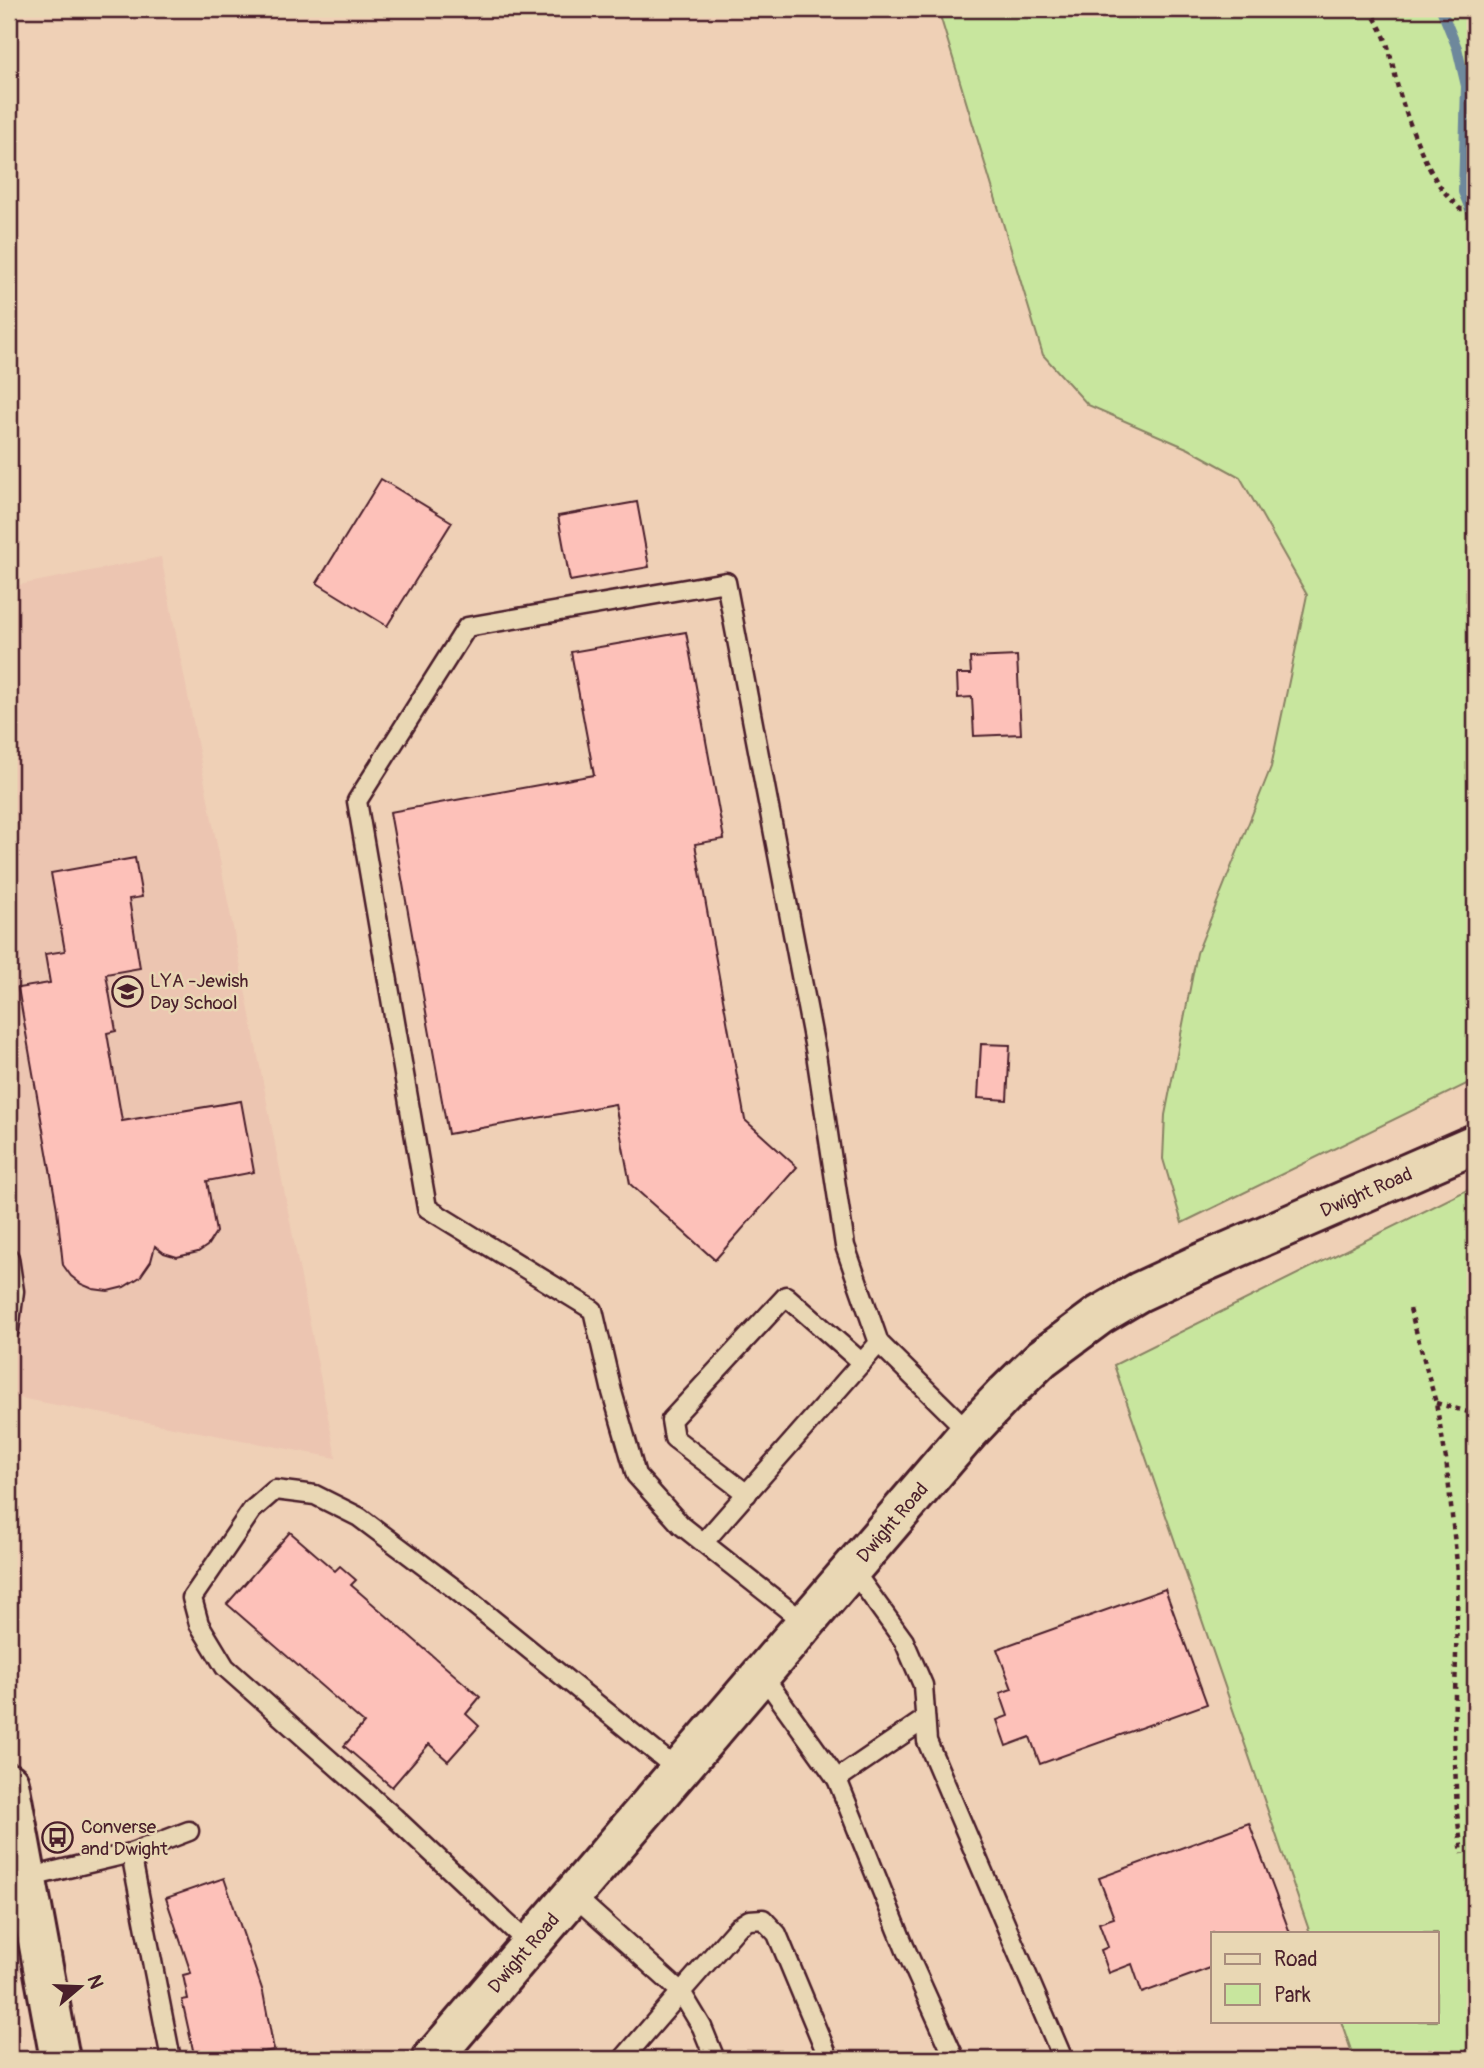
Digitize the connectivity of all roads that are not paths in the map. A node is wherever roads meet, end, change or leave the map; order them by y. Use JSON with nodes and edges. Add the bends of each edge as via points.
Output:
{"nodes":[{"id":1,"x":1475,"y":1144,"type":"edge"},
{"id":2,"x":9,"y":1258,"type":"edge"},
{"id":3,"x":9,"y":1330,"type":"edge"},
{"id":4,"x":879,"y":1343,"type":"junction"},
{"id":5,"x":862,"y":1363,"type":"junction"},
{"id":6,"x":969,"y":1432,"type":"junction"},
{"id":7,"x":747,"y":1494,"type":"junction"},
{"id":8,"x":704,"y":1542,"type":"junction"},
{"id":9,"x":852,"y":1569,"type":"junction"},
{"id":10,"x":805,"y":1623,"type":"junction"},
{"id":11,"x":761,"y":1674,"type":"junction"},
{"id":12,"x":925,"y":1719,"type":"junction"},
{"id":13,"x":678,"y":1770,"type":"junction"},
{"id":14,"x":837,"y":1779,"type":"junction"},
{"id":15,"x":9,"y":1783,"type":"edge"},
{"id":16,"x":189,"y":1831,"type":"dead end"},
{"id":17,"x":131,"y":1853,"type":"junction"},
{"id":18,"x":26,"y":1878,"type":"junction"},
{"id":19,"x":572,"y":1894,"type":"junction"},
{"id":20,"x":529,"y":1944,"type":"junction"},
{"id":21,"x":681,"y":1992,"type":"junction"},
{"id":22,"x":60,"y":2059,"type":"edge"},
{"id":23,"x":171,"y":2059,"type":"edge"},
{"id":24,"x":432,"y":2059,"type":"edge"},
{"id":25,"x":623,"y":2059,"type":"edge"},
{"id":26,"x":715,"y":2059,"type":"edge"},
{"id":27,"x":829,"y":2059,"type":"edge"},
{"id":28,"x":955,"y":2059,"type":"edge"},
{"id":29,"x":1063,"y":2059,"type":"edge"}],
"edges":[{"from":1,"to":6,"type":"main road","name":"Dwight Road","via":[[1139,1292],[1042,1359]]},
{"from":2,"to":3,"type":"lane","via":[[14,1291]]},
{"from":4,"to":5,"type":"lane"},
{"from":4,"to":6,"type":"lane"},
{"from":4,"to":8,"type":"lane","via":[[845,1246],[816,1054],[726,582],[467,627],[357,802],[427,1208],[593,1310],[636,1475],[681,1525]]},
{"from":5,"to":7,"type":"lane"},
{"from":5,"to":7,"type":"lane","via":[[786,1296],[671,1420],[674,1438]]},
{"from":6,"to":9,"type":"main road","name":"Dwight Road"},
{"from":7,"to":8,"type":"lane"},
{"from":8,"to":10,"type":"lane"},
{"from":9,"to":10,"type":"main road","name":"Dwight Road"},
{"from":9,"to":12,"type":"lane","via":[[904,1641],[923,1685]]},
{"from":10,"to":11,"type":"main road","name":"Dwight Road"},
{"from":11,"to":13,"type":"main road","name":"Dwight Road"},
{"from":11,"to":14,"type":"lane"},
{"from":12,"to":14,"type":"lane"},
{"from":12,"to":29,"type":"lane","via":[[927,1741]]},
{"from":13,"to":19,"type":"main road","name":"Dwight Road"},
{"from":13,"to":20,"type":"lane","via":[[359,1517],[315,1495],[275,1490],[252,1510],[192,1598],[200,1624],[225,1667]]},
{"from":14,"to":28,"type":"lane"},
{"from":15,"to":18,"type":"main road"},
{"from":16,"to":17,"type":"lane"},
{"from":17,"to":18,"type":"lane"},
{"from":17,"to":23,"type":"lane"},
{"from":18,"to":22,"type":"main road"},
{"from":19,"to":20,"type":"main road","name":"Dwight Road"},
{"from":19,"to":21,"type":"lane"},
{"from":20,"to":24,"type":"main road","name":"Dwight Road"},
{"from":21,"to":25,"type":"lane"},
{"from":21,"to":26,"type":"lane"},
{"from":21,"to":27,"type":"lane","via":[[738,1927],[763,1919],[777,1934]]}]}
